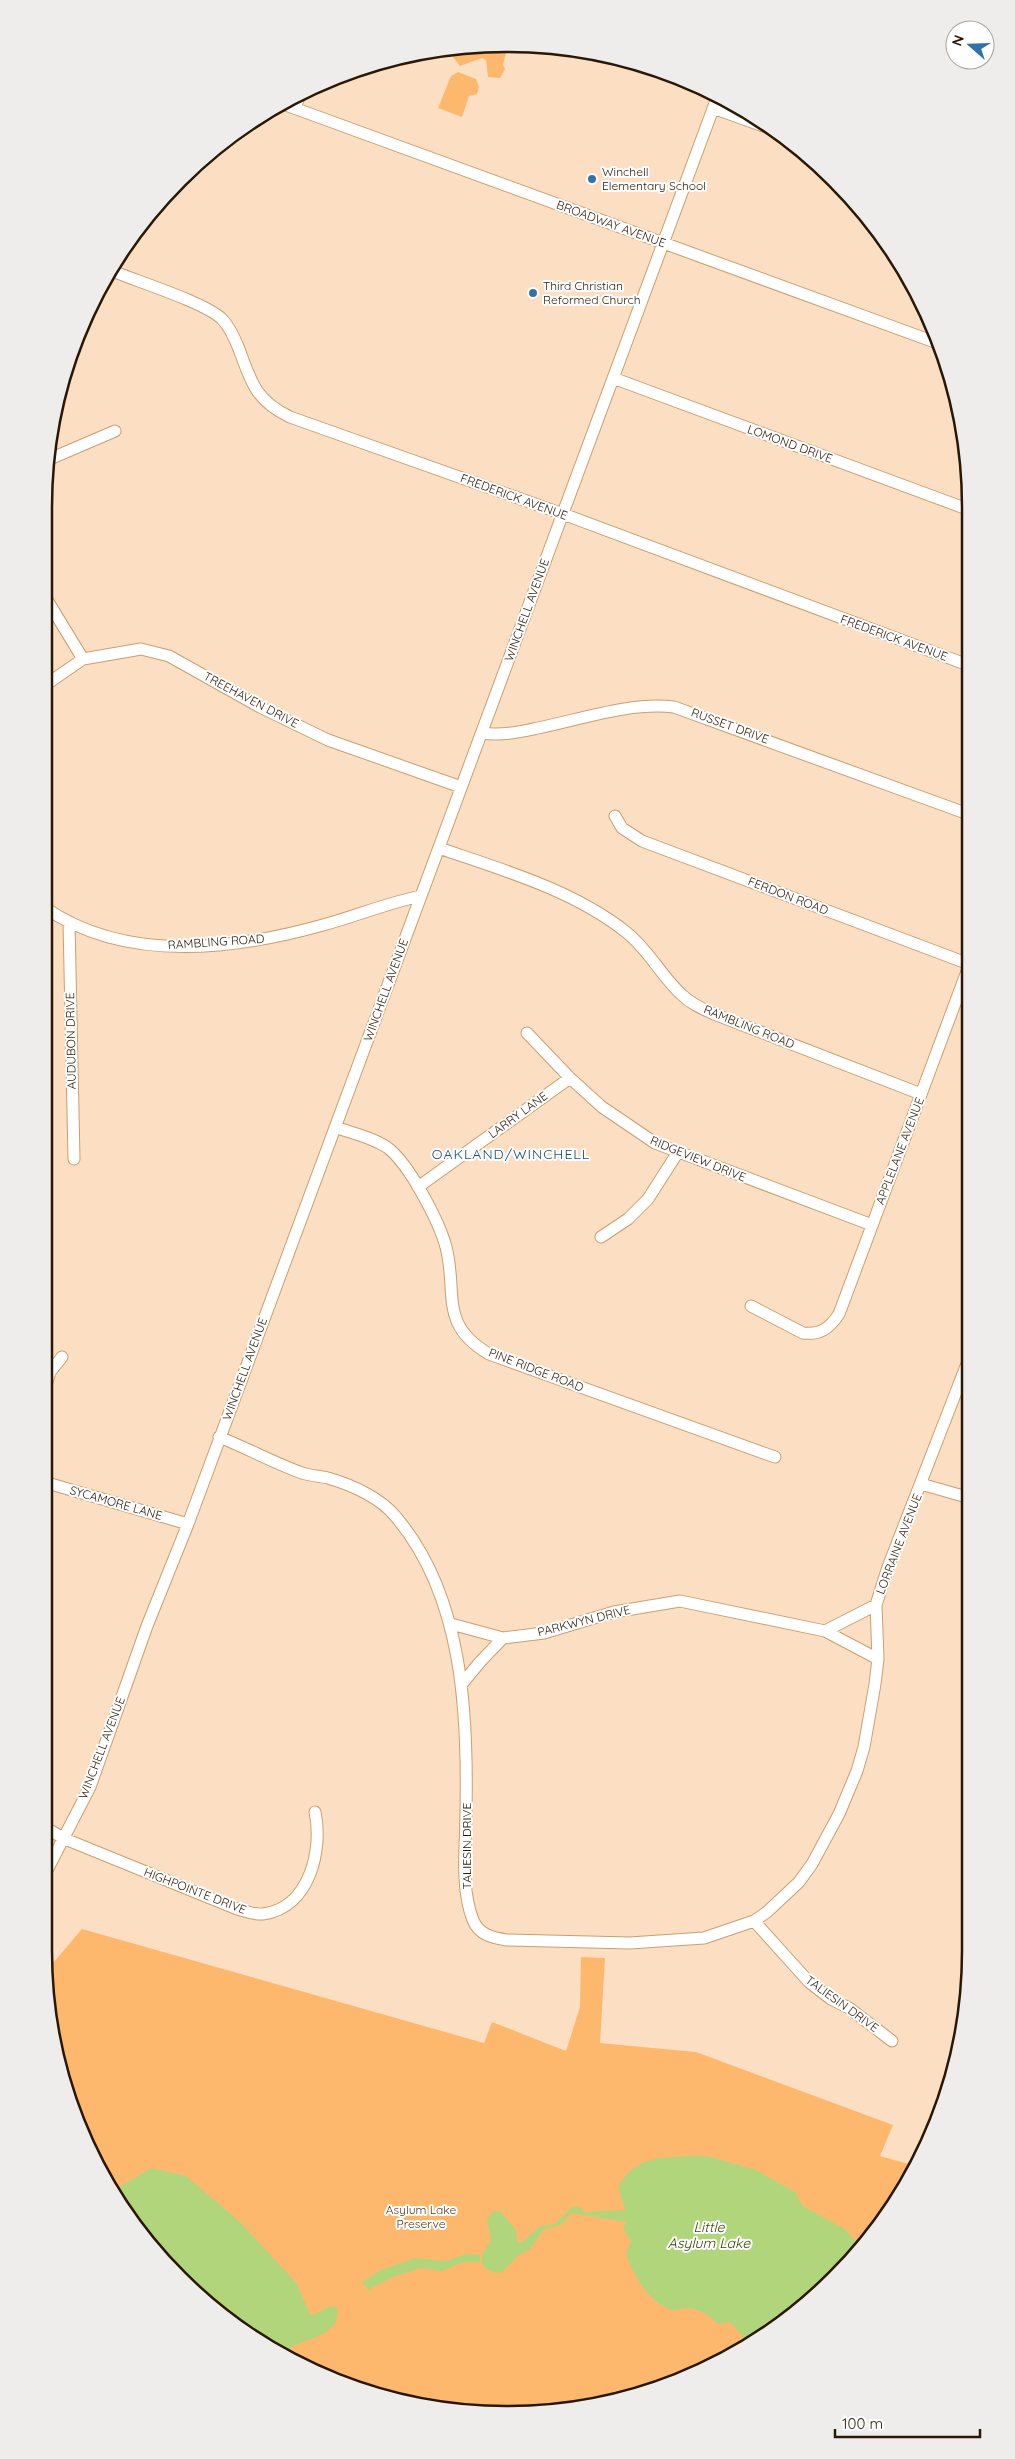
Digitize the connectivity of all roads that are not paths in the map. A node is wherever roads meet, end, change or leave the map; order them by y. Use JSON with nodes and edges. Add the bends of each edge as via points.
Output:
{"nodes":[{"id":1,"x":715,"y":103,"type":"edge"},
{"id":2,"x":296,"y":104,"type":"edge"},
{"id":3,"x":291,"y":107,"type":"edge"},
{"id":4,"x":295,"y":108,"type":"junction"},
{"id":5,"x":664,"y":243,"type":"junction"},
{"id":6,"x":117,"y":273,"type":"edge"},
{"id":7,"x":931,"y":341,"type":"edge"},
{"id":8,"x":613,"y":378,"type":"junction"},
{"id":9,"x":115,"y":431,"type":"dead end"},
{"id":10,"x":55,"y":457,"type":"edge"},
{"id":11,"x":962,"y":507,"type":"edge"},
{"id":12,"x":562,"y":514,"type":"junction"},
{"id":13,"x":52,"y":608,"type":"edge"},
{"id":14,"x":83,"y":659,"type":"junction"},
{"id":15,"x":962,"y":663,"type":"edge"},
{"id":16,"x":52,"y":680,"type":"edge"},
{"id":17,"x":482,"y":733,"type":"junction"},
{"id":18,"x":461,"y":787,"type":"junction"},
{"id":19,"x":962,"y":812,"type":"edge"},
{"id":20,"x":615,"y":816,"type":"dead end"},
{"id":21,"x":439,"y":848,"type":"junction"},
{"id":22,"x":421,"y":896,"type":"junction"},
{"id":23,"x":52,"y":912,"type":"edge"},
{"id":24,"x":69,"y":922,"type":"junction"},
{"id":25,"x":962,"y":962,"type":"edge"},
{"id":26,"x":962,"y":984,"type":"edge"},
{"id":27,"x":527,"y":1033,"type":"dead end"},
{"id":28,"x":570,"y":1078,"type":"junction"},
{"id":29,"x":921,"y":1094,"type":"junction"},
{"id":30,"x":335,"y":1128,"type":"junction"},
{"id":31,"x":678,"y":1152,"type":"junction"},
{"id":32,"x":74,"y":1159,"type":"dead end"},
{"id":33,"x":418,"y":1187,"type":"junction"},
{"id":34,"x":872,"y":1224,"type":"junction"},
{"id":35,"x":601,"y":1237,"type":"dead end"},
{"id":36,"x":751,"y":1306,"type":"dead end"},
{"id":37,"x":62,"y":1358,"type":"dead end"},
{"id":38,"x":52,"y":1370,"type":"edge"},
{"id":39,"x":962,"y":1377,"type":"edge"},
{"id":40,"x":219,"y":1437,"type":"junction"},
{"id":41,"x":775,"y":1457,"type":"dead end"},
{"id":42,"x":52,"y":1484,"type":"edge"},
{"id":43,"x":921,"y":1484,"type":"junction"},
{"id":44,"x":962,"y":1496,"type":"edge"},
{"id":45,"x":188,"y":1524,"type":"junction"},
{"id":46,"x":876,"y":1605,"type":"junction"},
{"id":47,"x":451,"y":1624,"type":"junction"},
{"id":48,"x":824,"y":1631,"type":"junction"},
{"id":49,"x":503,"y":1638,"type":"junction"},
{"id":50,"x":878,"y":1659,"type":"junction"},
{"id":51,"x":461,"y":1685,"type":"junction"},
{"id":52,"x":315,"y":1812,"type":"dead end"},
{"id":53,"x":52,"y":1832,"type":"edge"},
{"id":54,"x":64,"y":1839,"type":"junction"},
{"id":55,"x":52,"y":1861,"type":"edge"},
{"id":56,"x":754,"y":1921,"type":"junction"},
{"id":57,"x":704,"y":1938,"type":"joint"},
{"id":58,"x":892,"y":2041,"type":"dead end"}],
"edges":[{"from":1,"to":5,"type":"street","name":"WINCHELL AVENUE"},
{"from":2,"to":4,"type":"street"},
{"from":3,"to":4,"type":"street","name":"BROADWAY AVENUE"},
{"from":4,"to":5,"type":"street","name":"BROADWAY AVENUE"},
{"from":5,"to":7,"type":"street","name":"BROADWAY AVENUE"},
{"from":5,"to":8,"type":"street","name":"WINCHELL AVENUE"},
{"from":6,"to":12,"type":"street","name":"FREDERICK AVENUE","via":[[199,306],[223,320],[235,338],[258,394],[276,411]]},
{"from":8,"to":11,"type":"street","name":"LOMOND DRIVE"},
{"from":8,"to":12,"type":"street","name":"WINCHELL AVENUE"},
{"from":9,"to":10,"type":"street"},
{"from":12,"to":15,"type":"street","name":"FREDERICK AVENUE"},
{"from":12,"to":17,"type":"street","name":"WINCHELL AVENUE"},
{"from":13,"to":14,"type":"street"},
{"from":14,"to":16,"type":"street","name":"TREEHAVEN DRIVE"},
{"from":14,"to":18,"type":"street","name":"TREEHAVEN DRIVE","via":[[141,650],[169,656],[260,707],[328,740]]},
{"from":17,"to":18,"type":"street","name":"WINCHELL AVENUE"},
{"from":17,"to":19,"type":"street","name":"RUSSET DRIVE","via":[[506,735],[629,708],[674,707]]},
{"from":18,"to":21,"type":"street","name":"WINCHELL AVENUE"},
{"from":20,"to":25,"type":"street","name":"FERDON ROAD","via":[[622,828],[642,841]]},
{"from":21,"to":22,"type":"street","name":"WINCHELL AVENUE"},
{"from":21,"to":29,"type":"street","name":"RAMBLING ROAD","via":[[515,874],[592,909],[626,932],[681,995],[695,1005]]},
{"from":22,"to":24,"type":"street","name":"RAMBLING ROAD","via":[[260,940],[196,945],[140,944],[117,940]]},
{"from":22,"to":30,"type":"street","name":"WINCHELL AVENUE"},
{"from":23,"to":24,"type":"street","name":"RAMBLING ROAD"},
{"from":24,"to":32,"type":"street","name":"AUDUBON DRIVE"},
{"from":26,"to":29,"type":"street","name":"APPLELANE AVENUE"},
{"from":27,"to":28,"type":"street","name":"RIDGEVIEW DRIVE"},
{"from":28,"to":31,"type":"street","name":"RIDGEVIEW DRIVE","via":[[639,1134]]},
{"from":28,"to":33,"type":"street","name":"LARRY LANE"},
{"from":29,"to":34,"type":"street","name":"APPLELANE AVENUE"},
{"from":30,"to":33,"type":"street","name":"PINE RIDGE ROAD","via":[[387,1147],[396,1154]]},
{"from":30,"to":40,"type":"street","name":"WINCHELL AVENUE"},
{"from":31,"to":34,"type":"street","name":"RIDGEVIEW DRIVE"},
{"from":31,"to":35,"type":"street","via":[[648,1199],[628,1219]]},
{"from":33,"to":41,"type":"street","name":"PINE RIDGE ROAD","via":[[446,1247],[454,1316],[465,1337],[475,1346],[489,1354]]},
{"from":34,"to":36,"type":"street","name":"APPLELANE AVENUE","via":[[838,1314],[824,1332],[803,1333]]},
{"from":37,"to":38,"type":"street"},
{"from":39,"to":43,"type":"street","name":"LORRAINE AVENUE"},
{"from":40,"to":45,"type":"street","name":"WINCHELL AVENUE"},
{"from":40,"to":47,"type":"street","via":[[304,1474],[347,1485],[386,1505],[422,1554]]},
{"from":42,"to":45,"type":"street","name":"SYCAMORE LANE"},
{"from":43,"to":44,"type":"street"},
{"from":43,"to":46,"type":"street","name":"LORRAINE AVENUE"},
{"from":45,"to":54,"type":"street","name":"WINCHELL AVENUE","via":[[90,1787]]},
{"from":46,"to":48,"type":"street"},
{"from":46,"to":50,"type":"street","name":"LORRAINE AVENUE"},
{"from":47,"to":49,"type":"street","name":"PARKWYN DRIVE"},
{"from":47,"to":51,"type":"street","name":"TALIESIN DRIVE"},
{"from":48,"to":49,"type":"street","name":"PARKWYN DRIVE","via":[[680,1601],[614,1612],[544,1633]]},
{"from":48,"to":50,"type":"street","name":"PARKWYN DRIVE"},
{"from":49,"to":51,"type":"street"},
{"from":50,"to":56,"type":"street","name":"LORRAINE AVENUE","via":[[864,1747],[839,1814],[799,1882]]},
{"from":51,"to":57,"type":"street","name":"TALIESIN DRIVE","via":[[467,1760],[466,1886],[474,1922],[481,1932],[507,1940],[630,1943]]},
{"from":52,"to":54,"type":"street","name":"HIGHPOINTE DRIVE","via":[[318,1842],[304,1885],[288,1903],[264,1914],[237,1909]]},
{"from":53,"to":54,"type":"street","name":"HIGHPOINTE DRIVE"},
{"from":54,"to":55,"type":"street","name":"WINCHELL AVENUE"},
{"from":56,"to":57,"type":"street","name":"LORRAINE AVENUE"},
{"from":56,"to":58,"type":"street","name":"TALIESIN DRIVE","via":[[809,1982]]}]}
